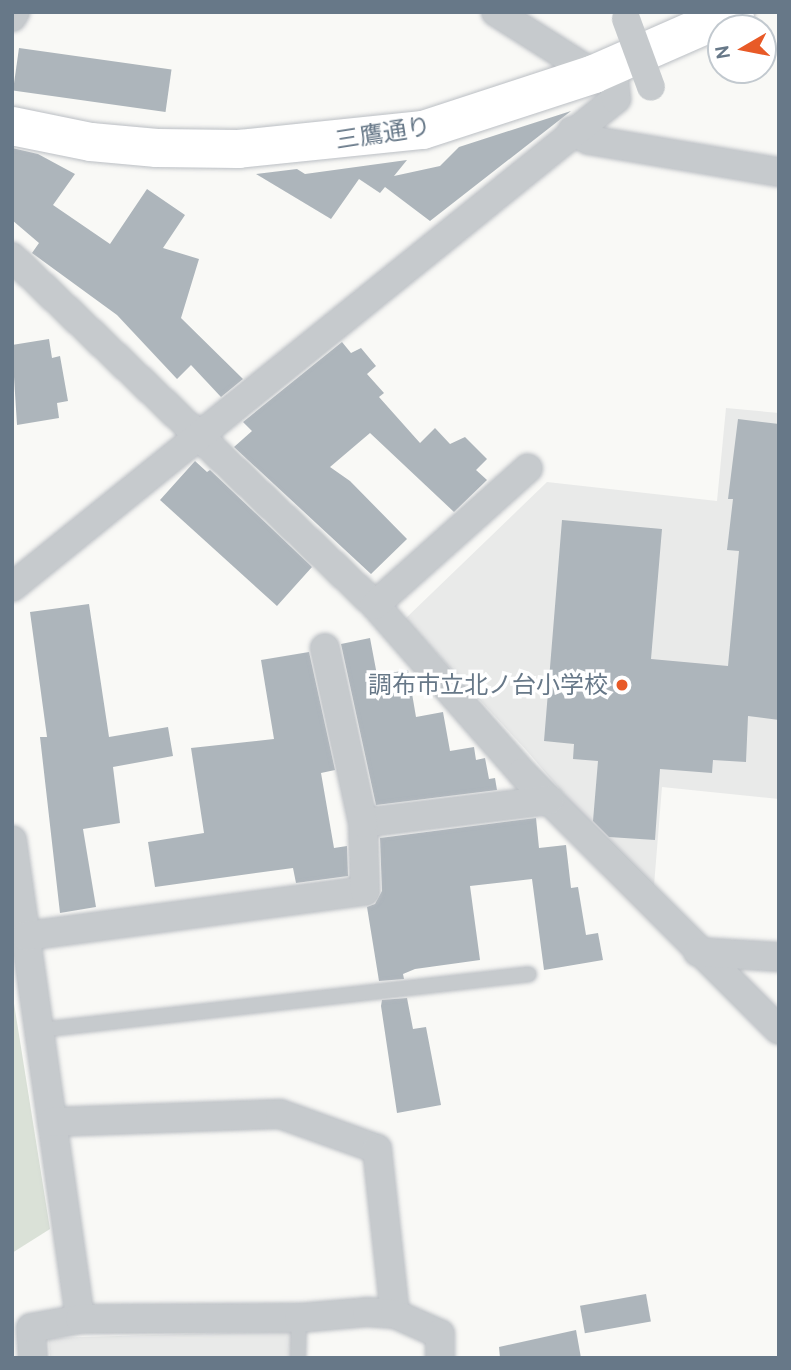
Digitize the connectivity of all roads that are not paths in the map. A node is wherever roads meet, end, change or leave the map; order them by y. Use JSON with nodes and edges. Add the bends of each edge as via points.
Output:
{"nodes":[{"id":1,"x":15,"y":12,"type":"edge"},
{"id":2,"x":496,"y":12,"type":"edge"},
{"id":3,"x":735,"y":12,"type":"edge"},
{"id":4,"x":12,"y":17,"type":"edge"},
{"id":5,"x":626,"y":19,"type":"dead end"},
{"id":6,"x":604,"y":70,"type":"junction"},
{"id":7,"x":651,"y":86,"type":"dead end"},
{"id":8,"x":12,"y":126,"type":"edge"},
{"id":9,"x":572,"y":131,"type":"junction"},
{"id":10,"x":779,"y":172,"type":"edge"},
{"id":11,"x":12,"y":257,"type":"edge"},
{"id":12,"x":203,"y":437,"type":"junction"},
{"id":13,"x":528,"y":468,"type":"dead end"},
{"id":14,"x":12,"y":587,"type":"edge"},
{"id":15,"x":375,"y":605,"type":"junction"},
{"id":16,"x":325,"y":648,"type":"dead end"},
{"id":17,"x":550,"y":800,"type":"junction"},
{"id":18,"x":363,"y":823,"type":"junction"},
{"id":19,"x":12,"y":840,"type":"edge"},
{"id":20,"x":26,"y":936,"type":"junction"},
{"id":21,"x":698,"y":952,"type":"junction"},
{"id":22,"x":779,"y":957,"type":"edge"},
{"id":23,"x":529,"y":974,"type":"dead end"},
{"id":24,"x":40,"y":1030,"type":"junction"},
{"id":25,"x":779,"y":1030,"type":"edge"},
{"id":26,"x":52,"y":1122,"type":"junction"},
{"id":27,"x":395,"y":1314,"type":"junction"},
{"id":28,"x":299,"y":1318,"type":"junction"},
{"id":29,"x":80,"y":1320,"type":"junction"},
{"id":30,"x":33,"y":1358,"type":"edge"},
{"id":31,"x":299,"y":1358,"type":"edge"},
{"id":32,"x":440,"y":1358,"type":"edge"}],
"edges":[{"from":1,"to":4,"type":"street"},
{"from":2,"to":6,"type":"street"},
{"from":3,"to":6,"type":"main road","name":"三鷹通り"},
{"from":5,"to":7,"type":"street","bridge":true},
{"from":6,"to":8,"type":"main road","name":"三鷹通り","via":[[423,130],[330,142],[238,149],[157,148],[91,142]]},
{"from":6,"to":9,"type":"street","via":[[616,99]]},
{"from":9,"to":10,"type":"street","via":[[589,140]]},
{"from":9,"to":12,"type":"street"},
{"from":11,"to":12,"type":"street"},
{"from":12,"to":14,"type":"street"},
{"from":12,"to":15,"type":"street"},
{"from":13,"to":15,"type":"street"},
{"from":15,"to":17,"type":"street"},
{"from":16,"to":18,"type":"street"},
{"from":17,"to":18,"type":"street"},
{"from":17,"to":21,"type":"street"},
{"from":18,"to":20,"type":"street","via":[[365,891]]},
{"from":19,"to":20,"type":"street"},
{"from":20,"to":24,"type":"street"},
{"from":21,"to":22,"type":"street"},
{"from":21,"to":25,"type":"street"},
{"from":23,"to":24,"type":"lane"},
{"from":24,"to":26,"type":"street"},
{"from":26,"to":27,"type":"street","via":[[280,1114],[377,1149]]},
{"from":26,"to":29,"type":"street"},
{"from":27,"to":28,"type":"street"},
{"from":27,"to":32,"type":"street","via":[[440,1334]]},
{"from":28,"to":29,"type":"street"},
{"from":28,"to":31,"type":"lane"},
{"from":29,"to":30,"type":"street","via":[[31,1328]]}]}
